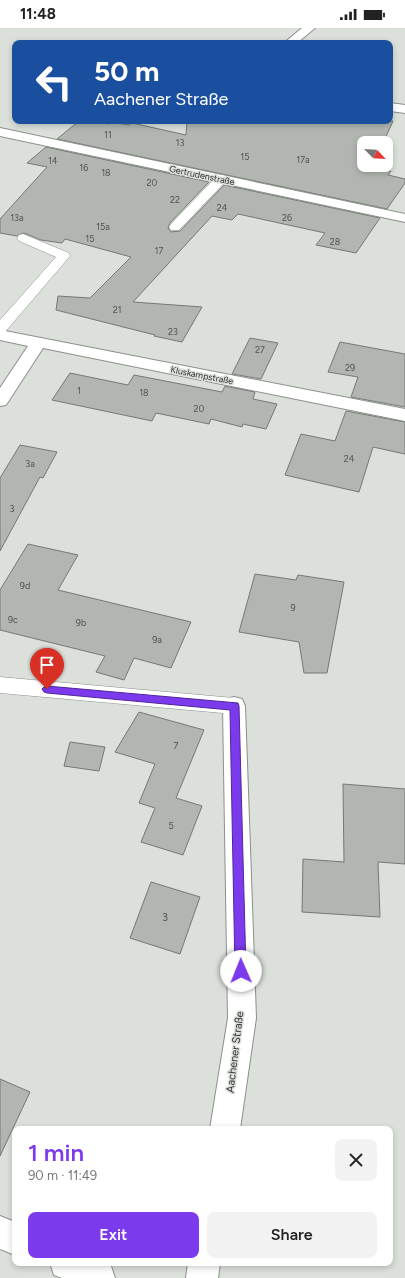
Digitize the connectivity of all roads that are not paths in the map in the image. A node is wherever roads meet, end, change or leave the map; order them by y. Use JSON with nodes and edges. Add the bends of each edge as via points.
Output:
{"nodes":[{"id":1,"x":309,"y":28,"type":"edge"},
{"id":2,"x":294,"y":40,"type":"edge"},
{"id":3,"x":393,"y":107,"type":"edge"},
{"id":4,"x":405,"y":109,"type":"edge"},
{"id":5,"x":0,"y":132,"type":"edge"},
{"id":6,"x":221,"y":179,"type":"junction"},
{"id":7,"x":405,"y":218,"type":"edge"},
{"id":8,"x":175,"y":227,"type":"dead end"},
{"id":9,"x":23,"y":238,"type":"dead end"},
{"id":10,"x":0,"y":329,"type":"edge"},
{"id":11,"x":0,"y":334,"type":"edge"},
{"id":12,"x":39,"y":342,"type":"junction"},
{"id":13,"x":0,"y":401,"type":"edge"},
{"id":14,"x":405,"y":415,"type":"edge"},
{"id":15,"x":0,"y":685,"type":"edge"},
{"id":16,"x":234,"y":706,"type":"joint"},
{"id":17,"x":225,"y":1126,"type":"edge"},
{"id":18,"x":0,"y":1232,"type":"edge"},
{"id":19,"x":12,"y":1238,"type":"edge"},
{"id":20,"x":72,"y":1266,"type":"edge"},
{"id":21,"x":204,"y":1266,"type":"edge"},
{"id":22,"x":98,"y":1278,"type":"edge"},
{"id":23,"x":202,"y":1278,"type":"edge"}],
"edges":[{"from":1,"to":2,"type":"street"},
{"from":3,"to":4,"type":"street"},
{"from":5,"to":6,"type":"street","name":"Gertrudenstraße"},
{"from":6,"to":7,"type":"street","name":"Gertrudenstraße"},
{"from":6,"to":8,"type":"lane"},
{"from":9,"to":10,"type":"lane","via":[[64,256]]},
{"from":11,"to":12,"type":"street","name":"Kluskampstraße"},
{"from":12,"to":13,"type":"street"},
{"from":12,"to":14,"type":"street","name":"Kluskampstraße"},
{"from":15,"to":16,"type":"lane","name":"Aachener Straße"},
{"from":16,"to":17,"type":"street","name":"Aachener Straße","via":[[242,1018]]},
{"from":18,"to":19,"type":"street"},
{"from":20,"to":22,"type":"street"},
{"from":21,"to":23,"type":"street"}]}
